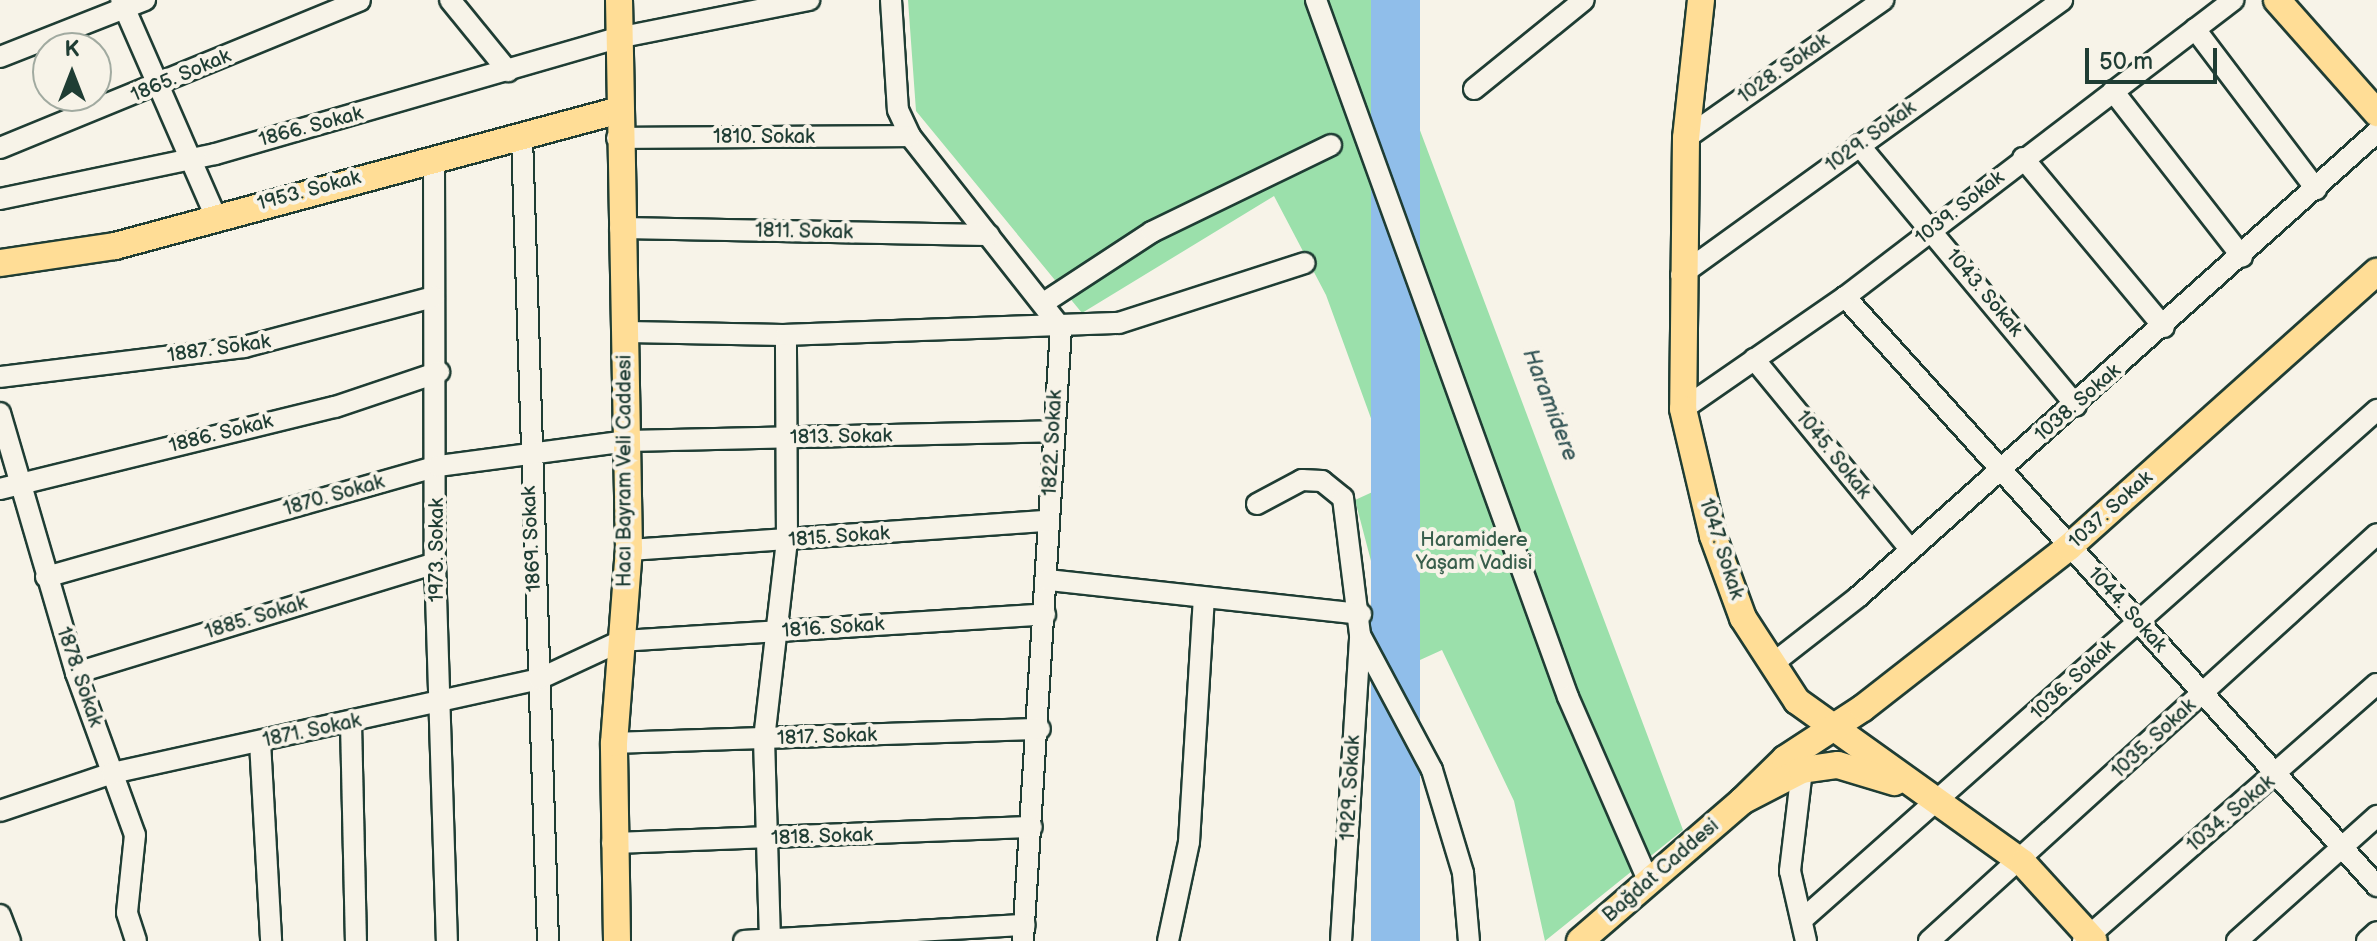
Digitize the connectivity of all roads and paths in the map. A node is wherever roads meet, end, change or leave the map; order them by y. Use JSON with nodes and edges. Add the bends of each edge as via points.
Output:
{"nodes":[{"id":1,"x":145,"y":0,"type":"edge"},
{"id":2,"x":360,"y":0,"type":"edge"},
{"id":3,"x":450,"y":0,"type":"edge"},
{"id":4,"x":619,"y":0,"type":"edge"},
{"id":5,"x":809,"y":0,"type":"edge"},
{"id":6,"x":891,"y":0,"type":"edge"},
{"id":7,"x":1316,"y":0,"type":"edge"},
{"id":8,"x":1584,"y":0,"type":"edge"},
{"id":9,"x":1701,"y":0,"type":"edge"},
{"id":10,"x":1883,"y":0,"type":"edge"},
{"id":11,"x":2062,"y":0,"type":"edge"},
{"id":12,"x":2233,"y":0,"type":"edge"},
{"id":13,"x":2277,"y":0,"type":"edge"},
{"id":14,"x":123,"y":5,"type":"edge"},
{"id":15,"x":746,"y":7,"type":"edge"},
{"id":16,"x":2195,"y":29,"type":"junction"},
{"id":17,"x":617,"y":38,"type":"junction"},
{"id":18,"x":0,"y":57,"type":"edge"},
{"id":19,"x":508,"y":71,"type":"junction"},
{"id":20,"x":160,"y":86,"type":"junction"},
{"id":21,"x":1474,"y":89,"type":"dead end"},
{"id":22,"x":2113,"y":91,"type":"junction"},
{"id":23,"x":616,"y":111,"type":"junction"},
{"id":24,"x":2377,"y":113,"type":"edge"},
{"id":25,"x":2377,"y":132,"type":"edge"},
{"id":26,"x":910,"y":136,"type":"junction"},
{"id":27,"x":522,"y":137,"type":"junction"},
{"id":28,"x":617,"y":138,"type":"junction"},
{"id":29,"x":1686,"y":138,"type":"junction"},
{"id":30,"x":1331,"y":145,"type":"dead end"},
{"id":31,"x":1859,"y":145,"type":"junction"},
{"id":32,"x":0,"y":148,"type":"edge"},
{"id":33,"x":194,"y":158,"type":"junction"},
{"id":34,"x":2023,"y":158,"type":"junction"},
{"id":35,"x":434,"y":159,"type":"junction"},
{"id":36,"x":2316,"y":189,"type":"junction"},
{"id":37,"x":0,"y":199,"type":"edge"},
{"id":38,"x":216,"y":217,"type":"junction"},
{"id":39,"x":620,"y":228,"type":"junction"},
{"id":40,"x":1932,"y":230,"type":"junction"},
{"id":41,"x":989,"y":235,"type":"junction"},
{"id":42,"x":2242,"y":257,"type":"junction"},
{"id":43,"x":0,"y":263,"type":"edge"},
{"id":44,"x":1305,"y":263,"type":"dead end"},
{"id":45,"x":2377,"y":272,"type":"edge"},
{"id":46,"x":1681,"y":275,"type":"junction"},
{"id":47,"x":433,"y":297,"type":"junction"},
{"id":48,"x":1845,"y":297,"type":"junction"},
{"id":49,"x":1045,"y":302,"type":"junction"},
{"id":50,"x":2164,"y":327,"type":"junction"},
{"id":51,"x":1061,"y":328,"type":"junction"},
{"id":52,"x":625,"y":332,"type":"junction"},
{"id":53,"x":786,"y":335,"type":"junction"},
{"id":54,"x":1754,"y":359,"type":"junction"},
{"id":55,"x":439,"y":372,"type":"junction"},
{"id":56,"x":0,"y":377,"type":"edge"},
{"id":57,"x":2076,"y":405,"type":"junction"},
{"id":58,"x":1683,"y":409,"type":"junction"},
{"id":59,"x":2377,"y":410,"type":"edge"},
{"id":60,"x":0,"y":413,"type":"edge"},
{"id":61,"x":1054,"y":431,"type":"junction"},
{"id":62,"x":786,"y":438,"type":"junction"},
{"id":63,"x":627,"y":441,"type":"junction"},
{"id":64,"x":528,"y":459,"type":"junction"},
{"id":65,"x":438,"y":466,"type":"junction"},
{"id":66,"x":2002,"y":470,"type":"junction"},
{"id":67,"x":8,"y":486,"type":"edge"},
{"id":68,"x":1257,"y":504,"type":"dead end"},
{"id":69,"x":1048,"y":521,"type":"junction"},
{"id":70,"x":2377,"y":534,"type":"edge"},
{"id":71,"x":787,"y":541,"type":"junction"},
{"id":72,"x":2069,"y":547,"type":"junction"},
{"id":73,"x":629,"y":550,"type":"junction"},
{"id":74,"x":1911,"y":550,"type":"junction"},
{"id":75,"x":435,"y":563,"type":"junction"},
{"id":76,"x":46,"y":577,"type":"junction"},
{"id":77,"x":1048,"y":580,"type":"junction"},
{"id":78,"x":1204,"y":599,"type":"junction"},
{"id":79,"x":1045,"y":614,"type":"junction"},
{"id":80,"x":2138,"y":621,"type":"junction"},
{"id":81,"x":1360,"y":625,"type":"junction"},
{"id":82,"x":777,"y":631,"type":"junction"},
{"id":83,"x":621,"y":641,"type":"junction"},
{"id":84,"x":1771,"y":665,"type":"junction"},
{"id":85,"x":76,"y":673,"type":"junction"},
{"id":86,"x":539,"y":679,"type":"junction"},
{"id":87,"x":2377,"y":684,"type":"edge"},
{"id":88,"x":2202,"y":693,"type":"junction"},
{"id":89,"x":442,"y":704,"type":"junction"},
{"id":90,"x":351,"y":723,"type":"junction"},
{"id":91,"x":1829,"y":728,"type":"junction"},
{"id":92,"x":1040,"y":729,"type":"junction"},
{"id":93,"x":764,"y":739,"type":"junction"},
{"id":94,"x":260,"y":742,"type":"junction"},
{"id":95,"x":614,"y":743,"type":"junction"},
{"id":96,"x":1802,"y":770,"type":"junction"},
{"id":97,"x":112,"y":773,"type":"junction"},
{"id":98,"x":2279,"y":773,"type":"junction"},
{"id":99,"x":1914,"y":789,"type":"junction"},
{"id":100,"x":1742,"y":801,"type":"junction"},
{"id":101,"x":1939,"y":803,"type":"junction"},
{"id":102,"x":0,"y":811,"type":"edge"},
{"id":103,"x":2377,"y":816,"type":"edge"},
{"id":104,"x":1032,"y":827,"type":"junction"},
{"id":105,"x":768,"y":839,"type":"junction"},
{"id":106,"x":612,"y":843,"type":"junction"},
{"id":107,"x":2342,"y":848,"type":"junction"},
{"id":108,"x":2023,"y":863,"type":"junction"},
{"id":109,"x":1649,"y":882,"type":"junction"},
{"id":110,"x":2377,"y":886,"type":"edge"},
{"id":111,"x":0,"y":915,"type":"edge"},
{"id":112,"x":1804,"y":918,"type":"junction"},
{"id":113,"x":2377,"y":932,"type":"edge"},
{"id":114,"x":1024,"y":933,"type":"edge"},
{"id":115,"x":2088,"y":939,"type":"edge"},
{"id":116,"x":770,"y":940,"type":"edge"},
{"id":117,"x":10,"y":941,"type":"edge"},
{"id":118,"x":136,"y":941,"type":"edge"},
{"id":119,"x":271,"y":941,"type":"edge"},
{"id":120,"x":356,"y":941,"type":"edge"},
{"id":121,"x":447,"y":941,"type":"edge"},
{"id":122,"x":548,"y":941,"type":"edge"},
{"id":123,"x":617,"y":941,"type":"edge"},
{"id":124,"x":744,"y":941,"type":"edge"},
{"id":125,"x":1168,"y":941,"type":"edge"},
{"id":126,"x":1341,"y":941,"type":"edge"},
{"id":127,"x":1469,"y":941,"type":"edge"},
{"id":128,"x":1580,"y":941,"type":"edge"},
{"id":129,"x":1806,"y":941,"type":"edge"},
{"id":130,"x":1929,"y":941,"type":"edge"},
{"id":131,"x":2237,"y":941,"type":"edge"},
{"id":132,"x":2367,"y":941,"type":"edge"}],
"edges":[{"from":1,"to":14,"type":"street"},
{"from":2,"to":20,"type":"street","name":"1865. Sokak"},
{"from":3,"to":19,"type":"street"},
{"from":4,"to":17,"type":"main road","name":"Hacı Bayram Veli Caddesi"},
{"from":5,"to":15,"type":"street","name":"1866. Sokak"},
{"from":6,"to":26,"type":"street","via":[[898,110]]},
{"from":7,"to":109,"type":"street","via":[[1568,697]]},
{"from":8,"to":21,"type":"street"},
{"from":9,"to":29,"type":"main road","name":"1047. Sokak"},
{"from":10,"to":29,"type":"street","name":"1028. Sokak"},
{"from":11,"to":31,"type":"street","name":"1029. Sokak"},
{"from":12,"to":16,"type":"street","name":"1039. Sokak"},
{"from":13,"to":24,"type":"main road"},
{"from":14,"to":18,"type":"street"},
{"from":14,"to":20,"type":"street"},
{"from":15,"to":17,"type":"street","name":"1866. Sokak"},
{"from":16,"to":22,"type":"street","name":"1039. Sokak"},
{"from":16,"to":36,"type":"street"},
{"from":17,"to":19,"type":"street","name":"1866. Sokak"},
{"from":17,"to":23,"type":"main road","name":"Hacı Bayram Veli Caddesi"},
{"from":19,"to":33,"type":"street","name":"1866. Sokak"},
{"from":20,"to":32,"type":"street","name":"1865. Sokak"},
{"from":20,"to":33,"type":"street"},
{"from":22,"to":34,"type":"street","name":"1039. Sokak"},
{"from":22,"to":42,"type":"street"},
{"from":23,"to":27,"type":"main road","name":"1953. Sokak"},
{"from":23,"to":28,"type":"main road","name":"Hacı Bayram Veli Caddesi"},
{"from":25,"to":36,"type":"street","name":"1038. Sokak"},
{"from":26,"to":28,"type":"street","name":"1810. Sokak"},
{"from":26,"to":41,"type":"street"},
{"from":27,"to":35,"type":"main road","name":"1953. Sokak"},
{"from":27,"to":64,"type":"street","name":"1869. Sokak"},
{"from":28,"to":39,"type":"main road","name":"Hacı Bayram Veli Caddesi"},
{"from":29,"to":46,"type":"main road","name":"1047. Sokak"},
{"from":30,"to":49,"type":"street","via":[[1152,232]]},
{"from":31,"to":40,"type":"street","name":"1043. Sokak"},
{"from":31,"to":46,"type":"street","name":"1029. Sokak"},
{"from":33,"to":37,"type":"street","name":"1866. Sokak"},
{"from":33,"to":38,"type":"street"},
{"from":34,"to":40,"type":"street","name":"1039. Sokak"},
{"from":34,"to":50,"type":"street"},
{"from":35,"to":38,"type":"main road","name":"1953. Sokak"},
{"from":35,"to":47,"type":"street","name":"1973. Sokak"},
{"from":36,"to":42,"type":"street","name":"1038. Sokak"},
{"from":38,"to":43,"type":"main road","name":"1953. Sokak","via":[[115,246]]},
{"from":39,"to":41,"type":"street","name":"1811. Sokak"},
{"from":39,"to":52,"type":"main road","name":"Hacı Bayram Veli Caddesi"},
{"from":40,"to":48,"type":"street","name":"1039. Sokak"},
{"from":40,"to":57,"type":"street","name":"1043. Sokak"},
{"from":41,"to":49,"type":"street"},
{"from":42,"to":50,"type":"street","name":"1038. Sokak"},
{"from":44,"to":51,"type":"street","via":[[1154,315]]},
{"from":45,"to":72,"type":"main road","name":"1037. Sokak"},
{"from":46,"to":58,"type":"main road","name":"1047. Sokak"},
{"from":47,"to":55,"type":"street","name":"1973. Sokak"},
{"from":47,"to":56,"type":"street","name":"1887. Sokak","via":[[244,347]]},
{"from":48,"to":54,"type":"street","name":"1039. Sokak"},
{"from":48,"to":66,"type":"street","name":"1044. Sokak"},
{"from":49,"to":51,"type":"street"},
{"from":50,"to":57,"type":"street","name":"1038. Sokak"},
{"from":51,"to":53,"type":"street"},
{"from":51,"to":61,"type":"street","name":"1822. Sokak"},
{"from":52,"to":53,"type":"street"},
{"from":52,"to":63,"type":"main road","name":"Hacı Bayram Veli Caddesi"},
{"from":53,"to":62,"type":"street"},
{"from":54,"to":58,"type":"street","name":"1039. Sokak"},
{"from":54,"to":74,"type":"street","name":"1045. Sokak"},
{"from":55,"to":65,"type":"street","name":"1973. Sokak"},
{"from":55,"to":67,"type":"street","name":"1886. Sokak","via":[[335,407]]},
{"from":57,"to":66,"type":"street","name":"1038. Sokak"},
{"from":58,"to":84,"type":"main road","name":"1047. Sokak","via":[[1727,579]]},
{"from":59,"to":80,"type":"street","name":"1036. Sokak"},
{"from":60,"to":67,"type":"street","name":"1878. Sokak"},
{"from":61,"to":62,"type":"street","name":"1813. Sokak"},
{"from":61,"to":69,"type":"street","name":"1822. Sokak"},
{"from":62,"to":63,"type":"street","name":"1813. Sokak"},
{"from":62,"to":71,"type":"street"},
{"from":63,"to":64,"type":"street","name":"1870. Sokak"},
{"from":63,"to":73,"type":"main road","name":"Hacı Bayram Veli Caddesi"},
{"from":64,"to":65,"type":"street","name":"1870. Sokak"},
{"from":64,"to":86,"type":"street","name":"1869. Sokak"},
{"from":65,"to":75,"type":"street","name":"1973. Sokak"},
{"from":65,"to":76,"type":"street","name":"1870. Sokak"},
{"from":66,"to":72,"type":"street","name":"1044. Sokak"},
{"from":66,"to":74,"type":"street","name":"1038. Sokak"},
{"from":67,"to":76,"type":"street","name":"1878. Sokak"},
{"from":68,"to":81,"type":"street","via":[[1302,480],[1322,481],[1343,498]]},
{"from":69,"to":71,"type":"street","name":"1815. Sokak"},
{"from":69,"to":77,"type":"street","name":"1822. Sokak"},
{"from":70,"to":88,"type":"street","name":"1035. Sokak"},
{"from":71,"to":73,"type":"street","name":"1815. Sokak"},
{"from":71,"to":82,"type":"street"},
{"from":72,"to":80,"type":"street","name":"1044. Sokak"},
{"from":72,"to":91,"type":"main road","name":"1037. Sokak"},
{"from":73,"to":83,"type":"main road","name":"Hacı Bayram Veli Caddesi"},
{"from":74,"to":84,"type":"street","name":"1038. Sokak"},
{"from":75,"to":85,"type":"street","name":"1885. Sokak"},
{"from":75,"to":89,"type":"street","name":"1973. Sokak"},
{"from":76,"to":85,"type":"street","name":"1878. Sokak"},
{"from":77,"to":78,"type":"street"},
{"from":77,"to":79,"type":"street","name":"1822. Sokak"},
{"from":78,"to":81,"type":"street"},
{"from":78,"to":125,"type":"street","via":[[1189,842]]},
{"from":79,"to":82,"type":"street","name":"1816. Sokak"},
{"from":79,"to":92,"type":"street","name":"1822. Sokak"},
{"from":80,"to":88,"type":"street","name":"1044. Sokak"},
{"from":80,"to":101,"type":"street","name":"1036. Sokak"},
{"from":81,"to":126,"type":"street","name":"1929. Sokak"},
{"from":81,"to":127,"type":"street","via":[[1432,770],[1463,873]]},
{"from":82,"to":83,"type":"street","name":"1816. Sokak"},
{"from":82,"to":93,"type":"street"},
{"from":83,"to":86,"type":"street","name":"1871. Sokak"},
{"from":83,"to":95,"type":"main road","name":"Hacı Bayram Veli Caddesi"},
{"from":84,"to":91,"type":"main road","name":"1047. Sokak"},
{"from":85,"to":97,"type":"street","name":"1878. Sokak"},
{"from":86,"to":89,"type":"street","name":"1871. Sokak"},
{"from":86,"to":122,"type":"street","name":"1869. Sokak"},
{"from":87,"to":98,"type":"street","name":"1034. Sokak"},
{"from":88,"to":98,"type":"street","name":"1044. Sokak"},
{"from":88,"to":108,"type":"street","name":"1035. Sokak"},
{"from":89,"to":90,"type":"street","name":"1871. Sokak"},
{"from":89,"to":121,"type":"street","name":"1973. Sokak"},
{"from":90,"to":94,"type":"street","name":"1871. Sokak"},
{"from":90,"to":120,"type":"street"},
{"from":91,"to":99,"type":"main road","name":"1047. Sokak"},
{"from":91,"to":100,"type":"main road","name":"1037. Sokak"},
{"from":92,"to":93,"type":"street","name":"1817. Sokak"},
{"from":92,"to":104,"type":"street","name":"1822. Sokak"},
{"from":93,"to":95,"type":"street","name":"1817. Sokak"},
{"from":93,"to":105,"type":"street"},
{"from":94,"to":97,"type":"street","name":"1871. Sokak"},
{"from":94,"to":119,"type":"street"},
{"from":95,"to":106,"type":"main road","name":"Hacı Bayram Veli Caddesi"},
{"from":96,"to":99,"type":"main road","via":[[1838,765]]},
{"from":96,"to":100,"type":"main road"},
{"from":96,"to":112,"type":"street","via":[[1790,871]]},
{"from":97,"to":102,"type":"street","name":"1871. Sokak"},
{"from":97,"to":118,"type":"street","name":"1878. Sokak","via":[[135,835],[127,913]]},
{"from":98,"to":107,"type":"street","name":"1044. Sokak"},
{"from":98,"to":115,"type":"street","name":"1034. Sokak"},
{"from":99,"to":101,"type":"main road","name":"1047. Sokak"},
{"from":100,"to":109,"type":"main road","name":"Bağdat Caddesi"},
{"from":101,"to":108,"type":"main road","name":"1047. Sokak"},
{"from":101,"to":112,"type":"street","name":"1036. Sokak"},
{"from":103,"to":107,"type":"street"},
{"from":104,"to":105,"type":"street","name":"1818. Sokak"},
{"from":104,"to":114,"type":"street","name":"1822. Sokak"},
{"from":105,"to":106,"type":"street","name":"1818. Sokak"},
{"from":105,"to":116,"type":"street"},
{"from":106,"to":123,"type":"main road","name":"Hacı Bayram Veli Caddesi"},
{"from":107,"to":110,"type":"street","name":"1044. Sokak"},
{"from":107,"to":131,"type":"street"},
{"from":108,"to":115,"type":"main road","name":"1047. Sokak"},
{"from":108,"to":130,"type":"street","name":"1035. Sokak"},
{"from":109,"to":128,"type":"main road","name":"Bağdat Caddesi"},
{"from":111,"to":117,"type":"street"},
{"from":112,"to":129,"type":"street"},
{"from":113,"to":132,"type":"street"},
{"from":114,"to":116,"type":"street"},
{"from":116,"to":124,"type":"street"}]}
